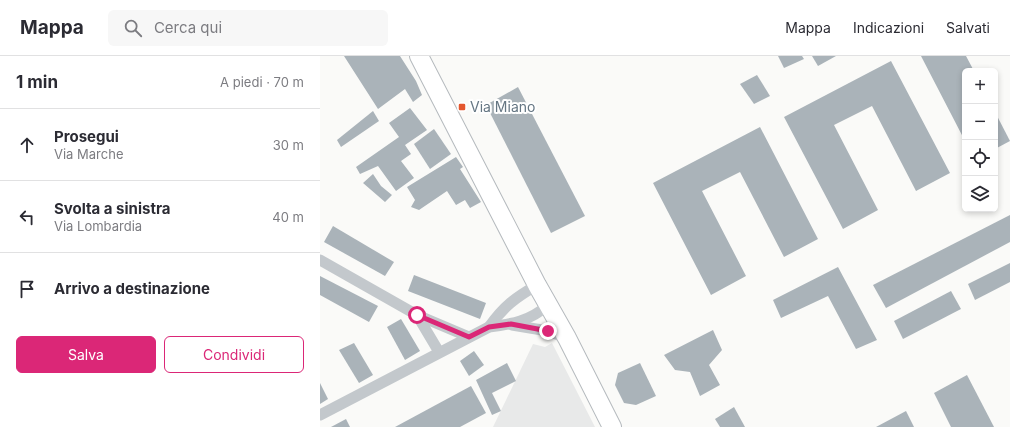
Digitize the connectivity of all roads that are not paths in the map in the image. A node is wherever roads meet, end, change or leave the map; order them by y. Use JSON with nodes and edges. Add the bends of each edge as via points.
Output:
{"nodes":[{"id":1,"x":419,"y":56,"type":"edge"},
{"id":2,"x":320,"y":260,"type":"edge"},
{"id":3,"x":537,"y":285,"type":"junction"},
{"id":4,"x":548,"y":305,"type":"junction"},
{"id":5,"x":417,"y":315,"type":"junction"},
{"id":6,"x":511,"y":324,"type":"junction"},
{"id":7,"x":489,"y":327,"type":"junction"},
{"id":8,"x":469,"y":337,"type":"junction"},
{"id":9,"x":567,"y":338,"type":"junction"},
{"id":10,"x":439,"y":352,"type":"junction"},
{"id":11,"x":320,"y":415,"type":"edge"},
{"id":12,"x":612,"y":427,"type":"edge"}],
"edges":[{"from":1,"to":3,"type":"main road"},
{"from":2,"to":5,"type":"street"},
{"from":3,"to":4,"type":"main road"},
{"from":3,"to":7,"type":"street","via":[[506,306]]},
{"from":4,"to":6,"type":"street","via":[[534,315]]},
{"from":4,"to":9,"type":"main road"},
{"from":5,"to":8,"type":"street"},
{"from":5,"to":10,"type":"street"},
{"from":6,"to":7,"type":"street"},
{"from":6,"to":9,"type":"street","via":[[548,331]]},
{"from":7,"to":8,"type":"street"},
{"from":8,"to":10,"type":"street"},
{"from":9,"to":12,"type":"main road"},
{"from":10,"to":11,"type":"street"}]}
